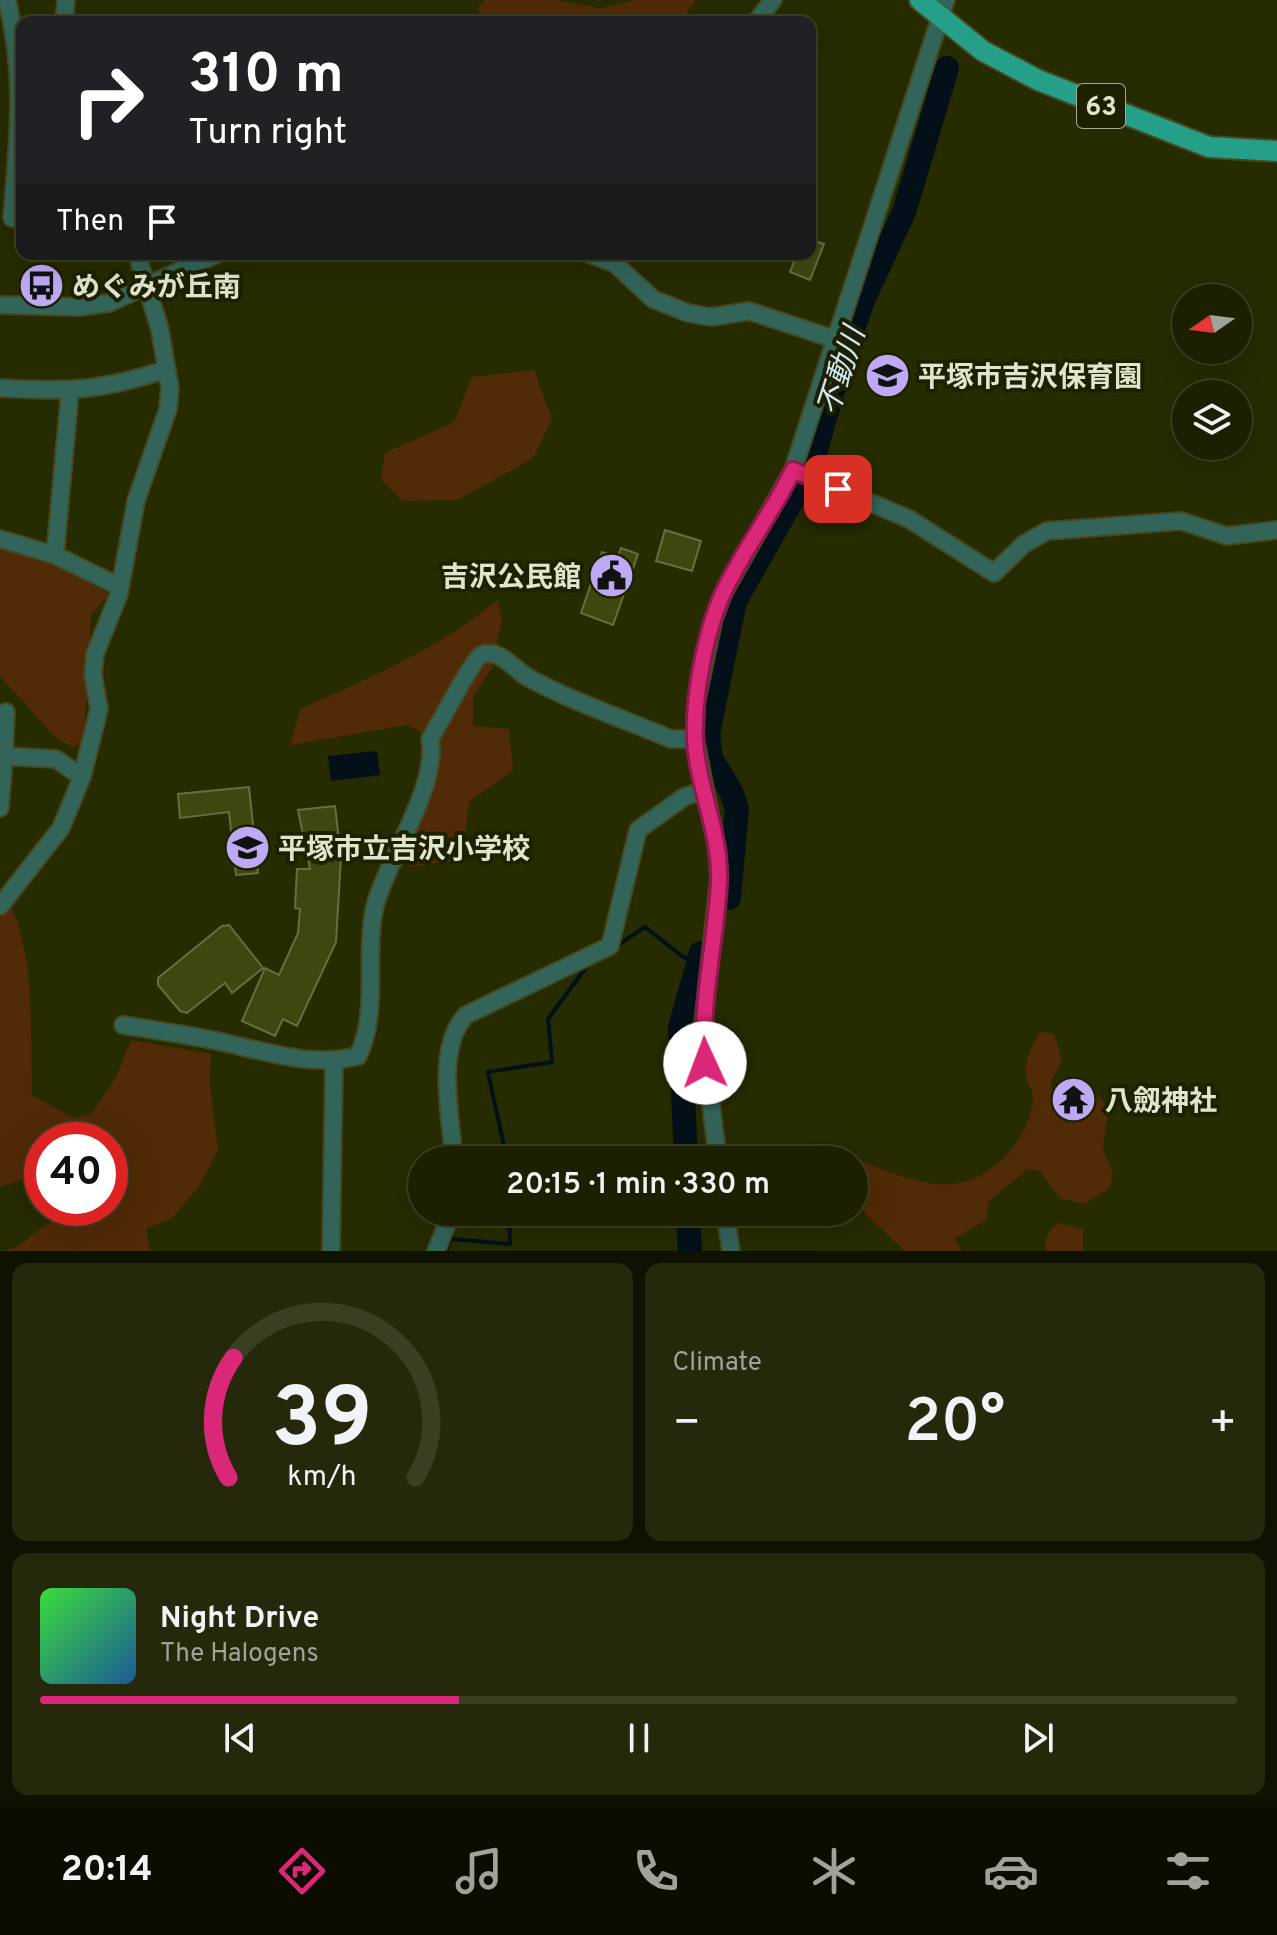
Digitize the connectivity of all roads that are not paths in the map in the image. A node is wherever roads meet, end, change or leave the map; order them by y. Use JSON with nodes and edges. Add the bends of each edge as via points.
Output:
{"nodes":[{"id":1,"x":7,"y":0,"type":"edge"},
{"id":2,"x":773,"y":0,"type":"edge"},
{"id":3,"x":920,"y":0,"type":"edge"},
{"id":4,"x":943,"y":9,"type":"edge"},
{"id":5,"x":761,"y":16,"type":"edge"},
{"id":6,"x":16,"y":38,"type":"edge"},
{"id":7,"x":1277,"y":151,"type":"edge"},
{"id":8,"x":16,"y":167,"type":"edge"},
{"id":9,"x":16,"y":218,"type":"edge"},
{"id":10,"x":139,"y":260,"type":"edge"},
{"id":11,"x":204,"y":260,"type":"edge"},
{"id":12,"x":606,"y":260,"type":"edge"},
{"id":13,"x":146,"y":286,"type":"junction"},
{"id":14,"x":0,"y":305,"type":"edge"},
{"id":15,"x":834,"y":339,"type":"junction"},
{"id":16,"x":167,"y":369,"type":"junction"},
{"id":17,"x":0,"y":388,"type":"edge"},
{"id":18,"x":70,"y":392,"type":"junction"},
{"id":19,"x":793,"y":470,"type":"junction"},
{"id":20,"x":1277,"y":530,"type":"edge"},
{"id":21,"x":0,"y":539,"type":"edge"},
{"id":22,"x":55,"y":555,"type":"junction"},
{"id":23,"x":120,"y":587,"type":"junction"},
{"id":24,"x":6,"y":712,"type":"dead end"},
{"id":25,"x":695,"y":739,"type":"junction"},
{"id":26,"x":4,"y":756,"type":"junction"},
{"id":27,"x":82,"y":777,"type":"junction"},
{"id":28,"x":705,"y":790,"type":"junction"},
{"id":29,"x":0,"y":808,"type":"edge"},
{"id":30,"x":0,"y":906,"type":"edge"},
{"id":31,"x":123,"y":1025,"type":"dead end"},
{"id":32,"x":334,"y":1062,"type":"junction"},
{"id":33,"x":453,"y":1146,"type":"edge"},
{"id":34,"x":716,"y":1146,"type":"edge"},
{"id":35,"x":446,"y":1226,"type":"edge"},
{"id":36,"x":727,"y":1226,"type":"edge"},
{"id":37,"x":331,"y":1251,"type":"edge"},
{"id":38,"x":436,"y":1251,"type":"edge"},
{"id":39,"x":731,"y":1251,"type":"edge"}],
"edges":[{"from":1,"to":6,"type":"street"},
{"from":2,"to":5,"type":"street"},
{"from":3,"to":4,"type":"main road","number":"63"},
{"from":4,"to":7,"type":"main road","number":"63","via":[[983,51],[1038,80],[1182,139],[1241,152]]},
{"from":4,"to":15,"type":"street"},
{"from":8,"to":9,"type":"street"},
{"from":10,"to":13,"type":"street"},
{"from":11,"to":13,"type":"street"},
{"from":12,"to":15,"type":"street","via":[[653,299],[688,313],[711,317],[749,311]]},
{"from":13,"to":14,"type":"street","via":[[109,303],[79,307]]},
{"from":13,"to":16,"type":"street"},
{"from":15,"to":19,"type":"street"},
{"from":16,"to":18,"type":"street","via":[[123,384]]},
{"from":16,"to":23,"type":"street","via":[[168,409],[136,501]]},
{"from":17,"to":18,"type":"street"},
{"from":18,"to":22,"type":"street"},
{"from":19,"to":20,"type":"street","via":[[909,519],[994,573],[1024,544],[1047,531],[1181,521],[1227,536]]},
{"from":19,"to":25,"type":"street","via":[[714,618],[696,703]]},
{"from":21,"to":22,"type":"street"},
{"from":22,"to":23,"type":"street"},
{"from":23,"to":27,"type":"street","via":[[95,654],[99,709]]},
{"from":24,"to":26,"type":"street"},
{"from":25,"to":28,"type":"street"},
{"from":25,"to":32,"type":"street","via":[[671,739],[529,678],[492,654],[472,661],[430,739],[428,775],[376,903],[365,1043],[358,1056]]},
{"from":26,"to":27,"type":"street","via":[[56,759]]},
{"from":26,"to":29,"type":"street"},
{"from":27,"to":30,"type":"street","via":[[61,828]]},
{"from":28,"to":33,"type":"street","via":[[684,797],[638,830],[610,946],[466,1015],[454,1028],[449,1077]]},
{"from":28,"to":34,"type":"street","via":[[719,879],[702,1033]]},
{"from":31,"to":32,"type":"street"},
{"from":32,"to":37,"type":"street"},
{"from":35,"to":38,"type":"street"},
{"from":36,"to":39,"type":"street"}]}
